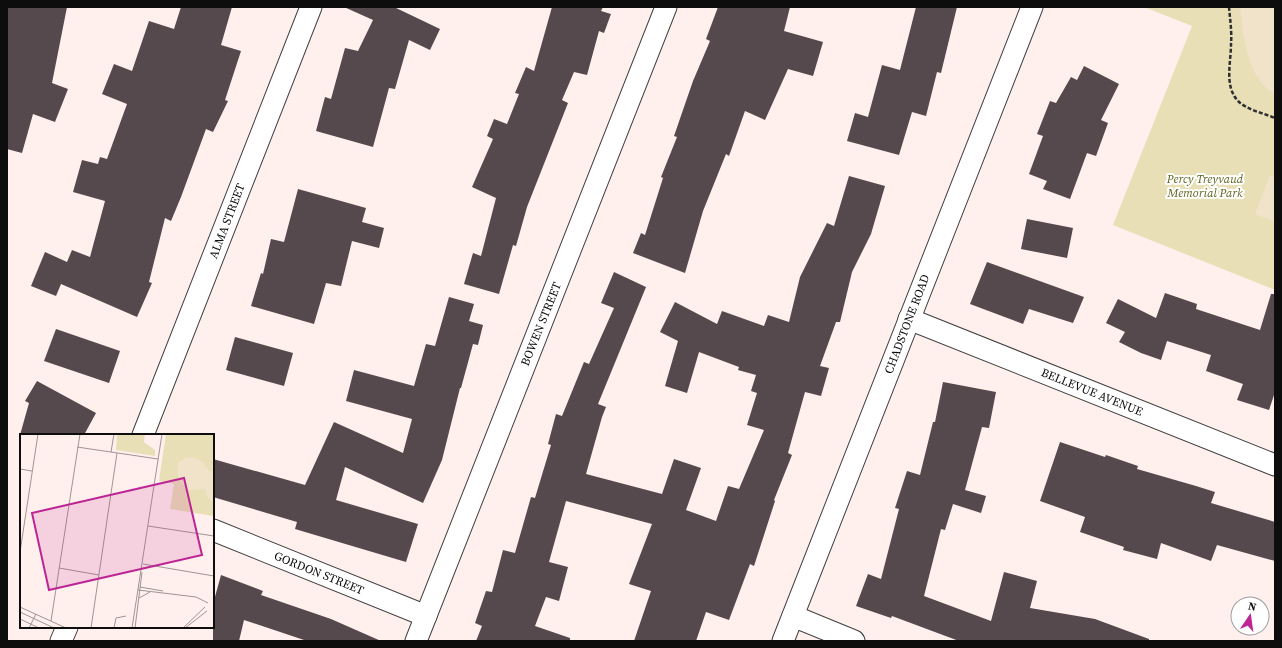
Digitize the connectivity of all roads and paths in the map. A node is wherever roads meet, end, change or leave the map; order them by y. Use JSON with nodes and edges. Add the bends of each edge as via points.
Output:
{"nodes":[{"id":1,"x":311,"y":7,"type":"edge"},
{"id":2,"x":666,"y":7,"type":"edge"},
{"id":3,"x":1032,"y":7,"type":"edge"},
{"id":4,"x":1229,"y":7,"type":"edge"},
{"id":5,"x":1275,"y":118,"type":"edge"},
{"id":6,"x":909,"y":319,"type":"junction"},
{"id":7,"x":143,"y":434,"type":"edge"},
{"id":8,"x":1275,"y":465,"type":"edge"},
{"id":9,"x":214,"y":530,"type":"edge"},
{"id":10,"x":426,"y":616,"type":"junction"},
{"id":11,"x":793,"y":616,"type":"junction"},
{"id":12,"x":67,"y":628,"type":"edge"},
{"id":13,"x":61,"y":641,"type":"edge"},
{"id":14,"x":416,"y":641,"type":"edge"},
{"id":15,"x":783,"y":641,"type":"edge"},
{"id":16,"x":854,"y":641,"type":"edge"}],
"edges":[{"from":1,"to":7,"type":"street","name":"ALMA STREET"},
{"from":2,"to":10,"type":"street","name":"BOWEN STREET"},
{"from":3,"to":6,"type":"street","name":"CHADSTONE ROAD"},
{"from":4,"to":5,"type":"path","via":[[1230,76],[1233,94],[1246,106]]},
{"from":6,"to":8,"type":"street","name":"BELLEVUE AVENUE"},
{"from":6,"to":11,"type":"street","name":"CHADSTONE ROAD"},
{"from":9,"to":10,"type":"street","name":"GORDON STREET"},
{"from":10,"to":14,"type":"street","name":"BOWEN STREET"},
{"from":11,"to":15,"type":"street","name":"CHADSTONE ROAD"},
{"from":11,"to":16,"type":"street"},
{"from":12,"to":13,"type":"street"}]}
